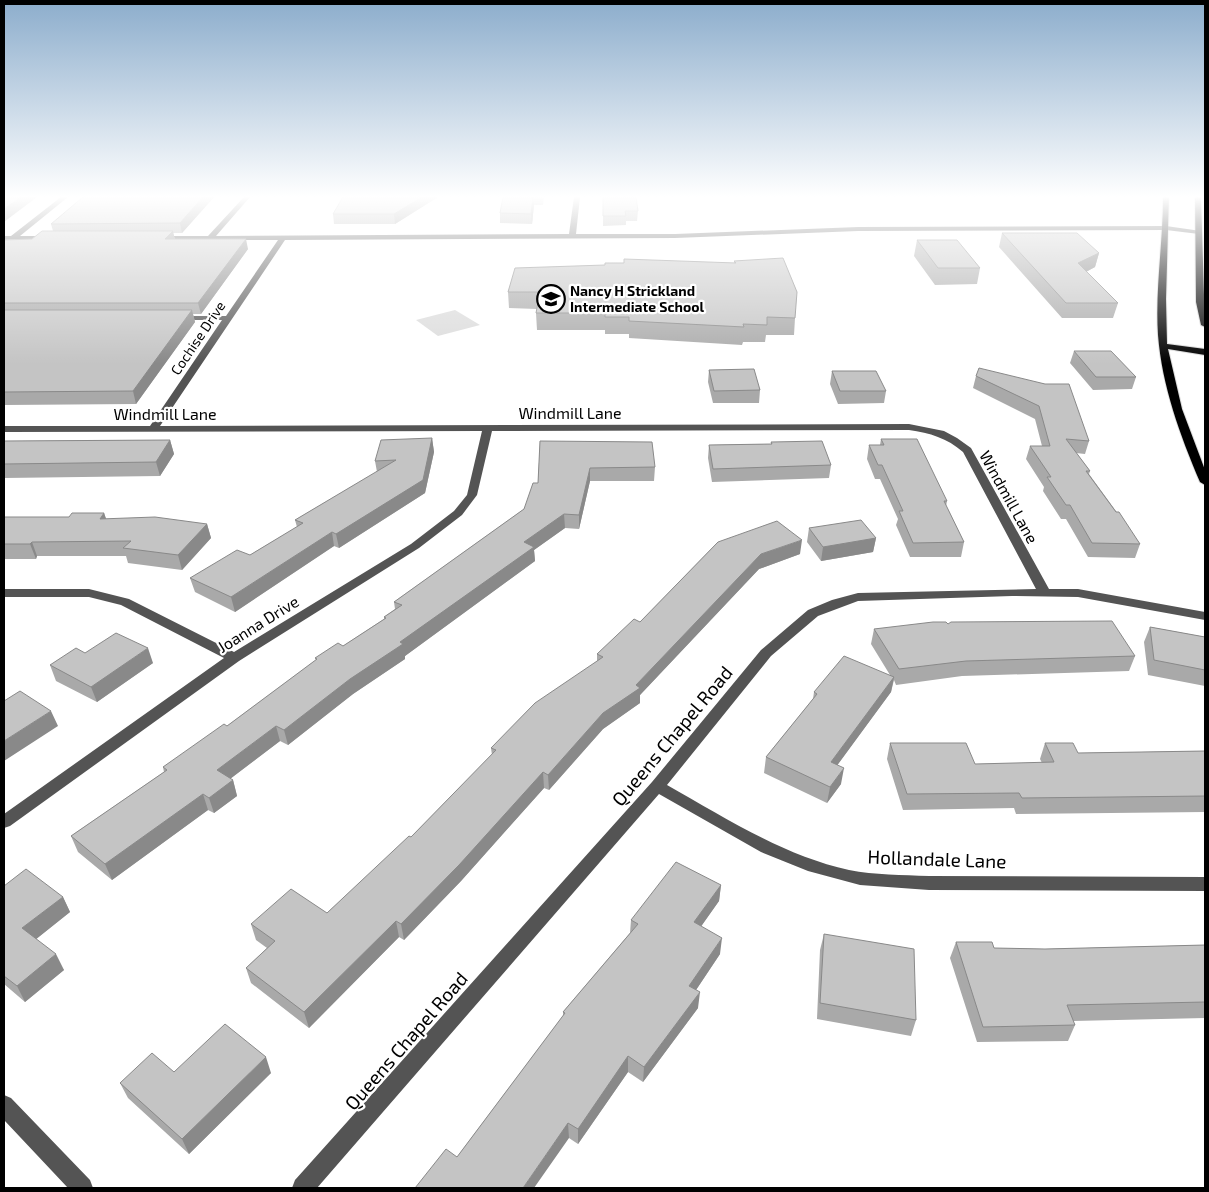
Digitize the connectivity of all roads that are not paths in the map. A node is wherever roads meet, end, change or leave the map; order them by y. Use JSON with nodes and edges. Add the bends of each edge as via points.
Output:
{"nodes":[{"id":1,"x":272,"y":253,"type":"edge"},
{"id":2,"x":1165,"y":253,"type":"edge"},
{"id":3,"x":1199,"y":253,"type":"edge"},
{"id":4,"x":170,"y":318,"type":"edge"},
{"id":5,"x":228,"y":318,"type":"junction"},
{"id":6,"x":1205,"y":325,"type":"edge"},
{"id":7,"x":1164,"y":346,"type":"junction"},
{"id":8,"x":1205,"y":352,"type":"edge"},
{"id":9,"x":488,"y":428,"type":"junction"},
{"id":10,"x":4,"y":429,"type":"edge"},
{"id":11,"x":153,"y":429,"type":"junction"},
{"id":12,"x":1205,"y":482,"type":"edge"},
{"id":13,"x":1045,"y":592,"type":"junction"},
{"id":14,"x":4,"y":593,"type":"edge"},
{"id":15,"x":1205,"y":616,"type":"edge"},
{"id":16,"x":234,"y":658,"type":"junction"},
{"id":17,"x":657,"y":786,"type":"junction"},
{"id":18,"x":4,"y":822,"type":"edge"},
{"id":19,"x":1205,"y":884,"type":"edge"},
{"id":20,"x":4,"y":1105,"type":"edge"},
{"id":21,"x":82,"y":1188,"type":"edge"},
{"id":22,"x":303,"y":1188,"type":"edge"}],
"edges":[{"from":1,"to":5,"type":"street","name":"Cochise Drive"},
{"from":2,"to":7,"type":"main road"},
{"from":3,"to":6,"type":"main road","via":[[1200,302]]},
{"from":4,"to":5,"type":"street"},
{"from":5,"to":11,"type":"street","name":"Cochise Drive"},
{"from":7,"to":8,"type":"main road"},
{"from":7,"to":12,"type":"main road","via":[[1172,391]]},
{"from":9,"to":11,"type":"street","name":"Windmill Lane"},
{"from":9,"to":13,"type":"street","name":"Windmill Lane","via":[[909,427],[942,432],[967,450]]},
{"from":9,"to":16,"type":"street","name":"Joanna Drive","via":[[472,495],[458,513],[415,546]]},
{"from":10,"to":11,"type":"street","name":"Windmill Lane"},
{"from":13,"to":15,"type":"street","name":"Queens Chapel Road","via":[[1078,593]]},
{"from":13,"to":17,"type":"street","name":"Queens Chapel Road","via":[[858,597],[813,613],[766,654]]},
{"from":14,"to":16,"type":"street","via":[[89,593],[125,602]]},
{"from":16,"to":18,"type":"street","name":"Joanna Drive"},
{"from":17,"to":19,"type":"street","name":"Hollandale Lane","via":[[755,843],[840,874],[929,883]]},
{"from":17,"to":22,"type":"street","name":"Queens Chapel Road"},
{"from":20,"to":21,"type":"street"}]}
